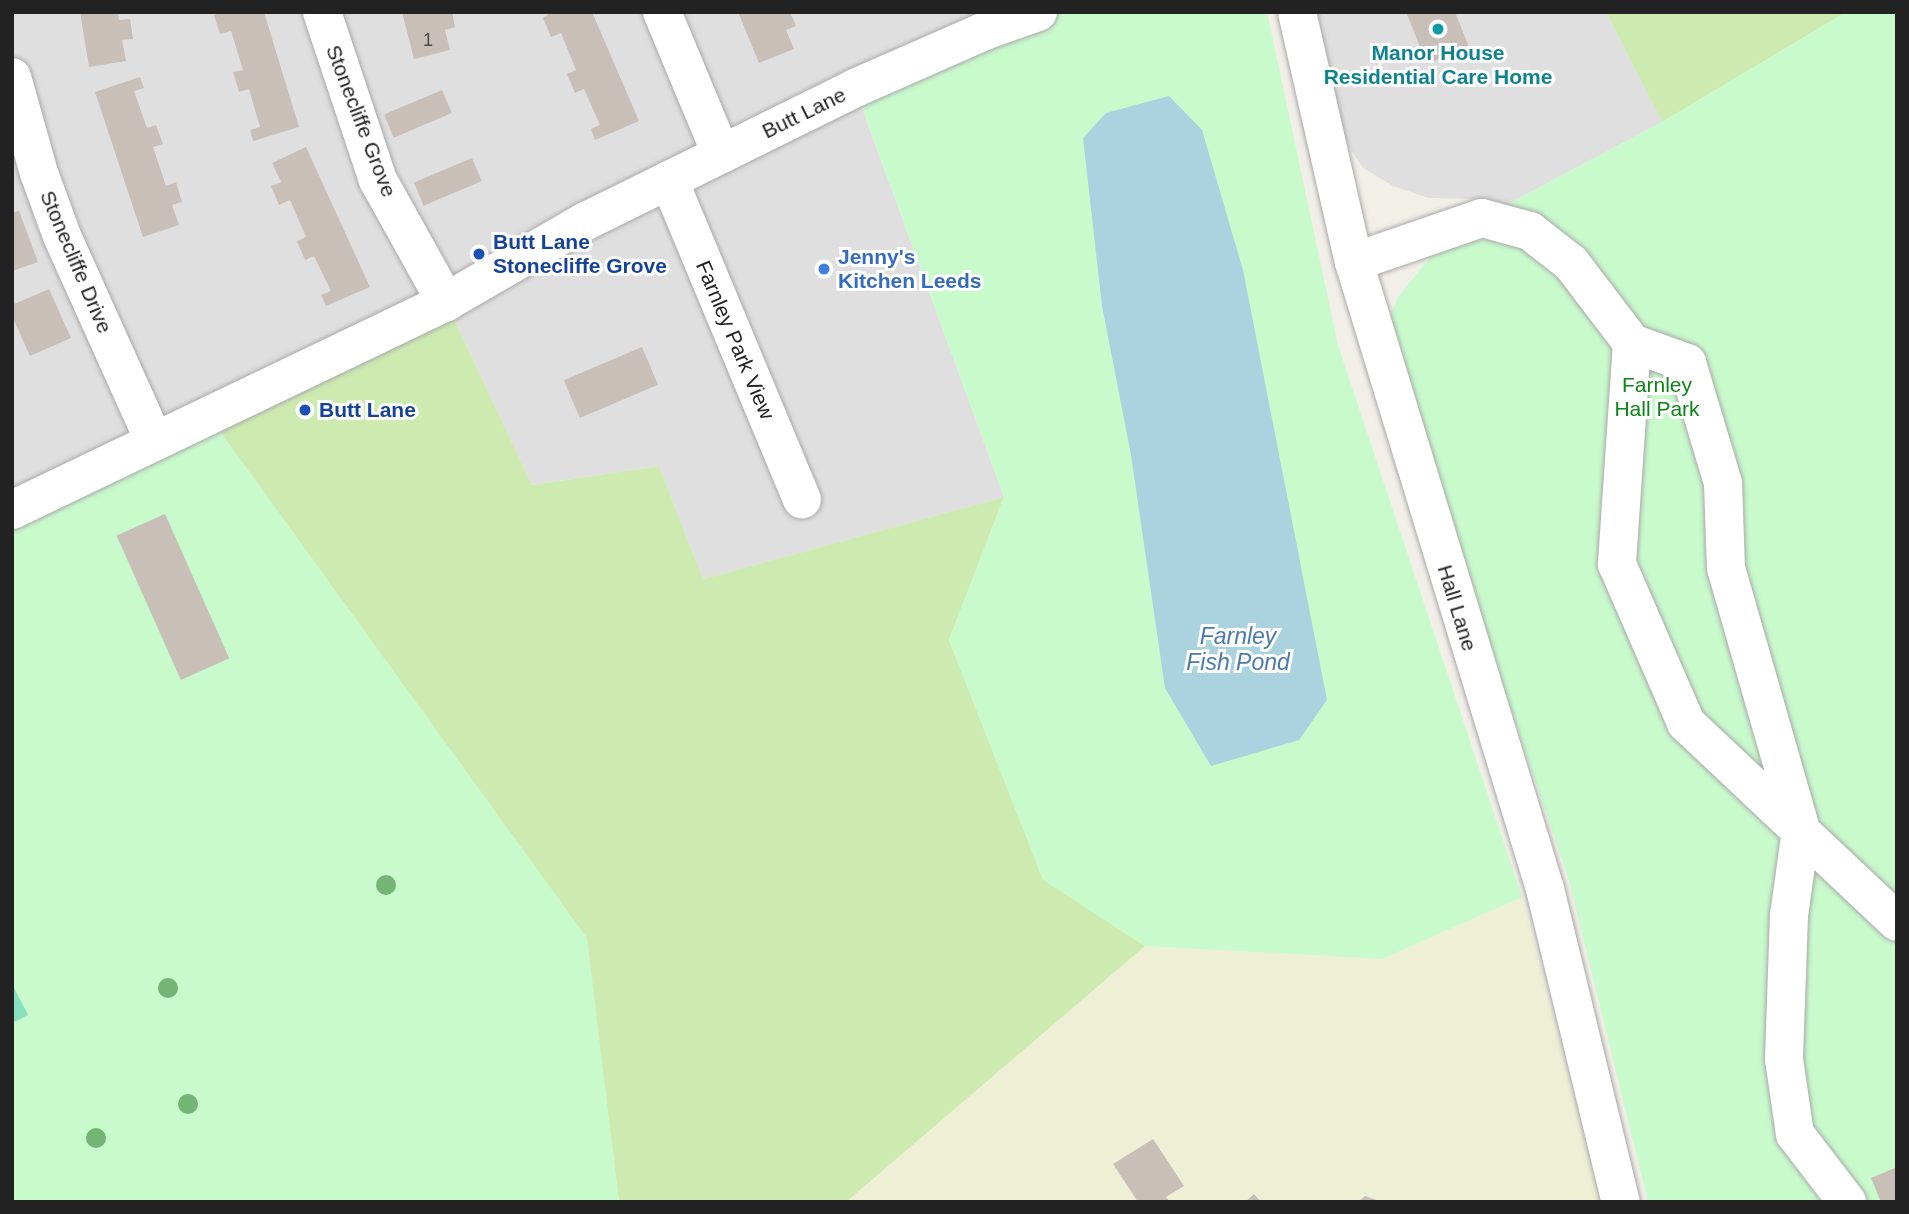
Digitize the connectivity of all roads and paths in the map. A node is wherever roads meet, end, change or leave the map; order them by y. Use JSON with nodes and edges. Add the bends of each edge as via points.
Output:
{"nodes":[{"id":1,"x":322,"y":12,"type":"edge"},
{"id":2,"x":662,"y":12,"type":"edge"},
{"id":3,"x":1038,"y":12,"type":"edge"},
{"id":4,"x":1297,"y":12,"type":"edge"},
{"id":5,"x":983,"y":21,"type":"edge"},
{"id":6,"x":12,"y":77,"type":"edge"},
{"id":7,"x":721,"y":154,"type":"junction"},
{"id":8,"x":669,"y":180,"type":"junction"},
{"id":9,"x":1354,"y":262,"type":"junction"},
{"id":10,"x":446,"y":302,"type":"junction"},
{"id":11,"x":1632,"y":343,"type":"junction"},
{"id":12,"x":154,"y":441,"type":"junction"},
{"id":13,"x":803,"y":499,"type":"dead end"},
{"id":14,"x":12,"y":510,"type":"edge"},
{"id":15,"x":1801,"y":830,"type":"junction"},
{"id":16,"x":1897,"y":922,"type":"edge"},
{"id":17,"x":1621,"y":1202,"type":"edge"},
{"id":18,"x":1847,"y":1202,"type":"edge"}],
"edges":[{"from":1,"to":10,"type":"street","name":"Stonecliffe Grove","via":[[378,180]]},
{"from":2,"to":7,"type":"street"},
{"from":3,"to":5,"type":"street","name":"Butt Lane"},
{"from":4,"to":9,"type":"street","name":"Hall Lane"},
{"from":5,"to":7,"type":"street","name":"Butt Lane"},
{"from":6,"to":12,"type":"street","name":"Stonecliffe Drive","via":[[28,140],[62,236]]},
{"from":7,"to":8,"type":"street","name":"Butt Lane"},
{"from":8,"to":10,"type":"street","name":"Butt Lane","via":[[586,221]]},
{"from":8,"to":13,"type":"street","name":"Farnley Park View"},
{"from":9,"to":11,"type":"street","via":[[1482,218],[1530,231],[1571,264]]},
{"from":9,"to":17,"type":"street","name":"Hall Lane","via":[[1545,889]]},
{"from":10,"to":12,"type":"street","name":"Butt Lane"},
{"from":11,"to":15,"type":"street","via":[[1687,363],[1723,483],[1726,568]]},
{"from":11,"to":15,"type":"street","via":[[1617,564],[1686,723]]},
{"from":12,"to":14,"type":"street","name":"Butt Lane"},
{"from":15,"to":16,"type":"street"},
{"from":15,"to":18,"type":"street","via":[[1789,915],[1784,1059],[1795,1134]]}]}
